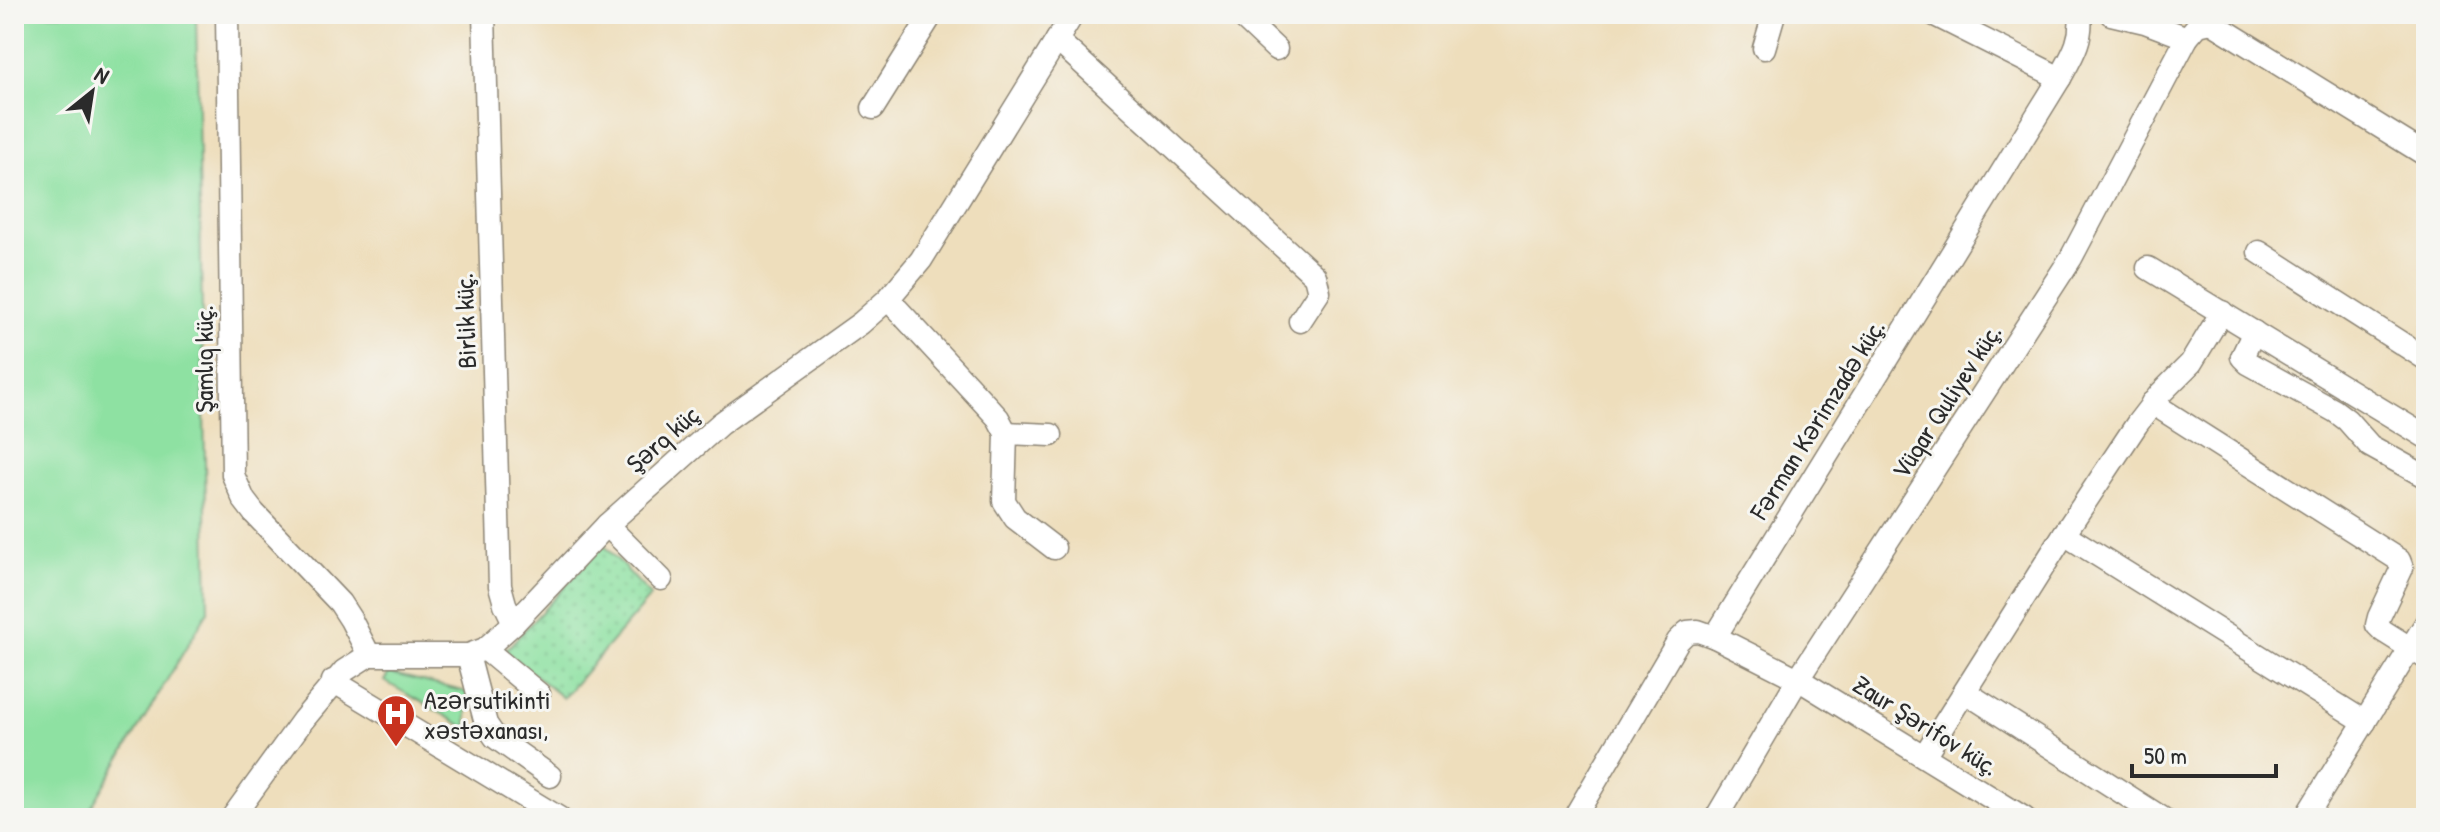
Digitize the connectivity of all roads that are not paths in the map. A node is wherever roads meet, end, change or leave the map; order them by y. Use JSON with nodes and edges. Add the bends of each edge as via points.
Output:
{"nodes":[{"id":1,"x":227,"y":14,"type":"edge"},
{"id":2,"x":484,"y":14,"type":"edge"},
{"id":3,"x":932,"y":14,"type":"edge"},
{"id":4,"x":1073,"y":14,"type":"edge"},
{"id":5,"x":1239,"y":14,"type":"edge"},
{"id":6,"x":1774,"y":14,"type":"edge"},
{"id":7,"x":1933,"y":14,"type":"edge"},
{"id":8,"x":2080,"y":14,"type":"edge"},
{"id":9,"x":2111,"y":14,"type":"edge"},
{"id":10,"x":2211,"y":18,"type":"edge"},
{"id":11,"x":2187,"y":38,"type":"junction"},
{"id":12,"x":1057,"y":40,"type":"junction"},
{"id":13,"x":1764,"y":48,"type":"dead end"},
{"id":14,"x":1276,"y":49,"type":"dead end"},
{"id":15,"x":2060,"y":78,"type":"junction"},
{"id":16,"x":873,"y":108,"type":"dead end"},
{"id":17,"x":2426,"y":155,"type":"edge"},
{"id":18,"x":2259,"y":252,"type":"dead end"},
{"id":19,"x":2148,"y":268,"type":"dead end"},
{"id":20,"x":888,"y":299,"type":"junction"},
{"id":21,"x":2222,"y":312,"type":"junction"},
{"id":22,"x":1300,"y":321,"type":"dead end"},
{"id":23,"x":2254,"y":332,"type":"junction"},
{"id":24,"x":2426,"y":359,"type":"edge"},
{"id":25,"x":2152,"y":403,"type":"junction"},
{"id":26,"x":1006,"y":433,"type":"junction"},
{"id":27,"x":1051,"y":435,"type":"dead end"},
{"id":28,"x":2426,"y":437,"type":"edge"},
{"id":29,"x":2426,"y":477,"type":"edge"},
{"id":30,"x":607,"y":525,"type":"junction"},
{"id":31,"x":2064,"y":534,"type":"junction"},
{"id":32,"x":1054,"y":548,"type":"dead end"},
{"id":33,"x":661,"y":579,"type":"dead end"},
{"id":34,"x":514,"y":623,"type":"junction"},
{"id":35,"x":2426,"y":623,"type":"edge"},
{"id":36,"x":1715,"y":637,"type":"junction"},
{"id":37,"x":477,"y":652,"type":"junction"},
{"id":38,"x":2418,"y":653,"type":"edge"},
{"id":39,"x":369,"y":655,"type":"junction"},
{"id":40,"x":1798,"y":679,"type":"junction"},
{"id":41,"x":333,"y":681,"type":"junction"},
{"id":42,"x":1965,"y":692,"type":"junction"},
{"id":43,"x":539,"y":694,"type":"dead end"},
{"id":44,"x":2365,"y":722,"type":"junction"},
{"id":45,"x":1924,"y":756,"type":"junction"},
{"id":46,"x":550,"y":776,"type":"dead end"},
{"id":47,"x":232,"y":818,"type":"edge"},
{"id":48,"x":559,"y":818,"type":"edge"},
{"id":49,"x":1574,"y":818,"type":"edge"},
{"id":50,"x":1716,"y":818,"type":"edge"},
{"id":51,"x":2024,"y":818,"type":"edge"},
{"id":52,"x":2162,"y":818,"type":"edge"},
{"id":53,"x":2305,"y":818,"type":"edge"}],
"edges":[{"from":1,"to":39,"type":"street","name":"Şamlıq küç.","via":[[233,475],[254,513],[340,603]]},
{"from":2,"to":34,"type":"street","name":"Birlik küç.","via":[[500,586]]},
{"from":3,"to":16,"type":"street"},
{"from":4,"to":12,"type":"street","name":"Şərq küç"},
{"from":5,"to":14,"type":"street"},
{"from":6,"to":13,"type":"street"},
{"from":7,"to":15,"type":"street"},
{"from":8,"to":15,"type":"street","name":"Fərman Kərimzadə küç.","via":[[2077,48]]},
{"from":9,"to":11,"type":"street"},
{"from":10,"to":11,"type":"street","name":"Vüqar Quliyev küç."},
{"from":10,"to":17,"type":"street"},
{"from":11,"to":40,"type":"street","name":"Vüqar Quliyev küç.","via":[[2071,258]]},
{"from":12,"to":20,"type":"street","name":"Şərq küç","via":[[921,260]]},
{"from":12,"to":22,"type":"street","via":[[1315,276],[1319,292]]},
{"from":15,"to":36,"type":"street","name":"Fərman Kərimzadə küç."},
{"from":18,"to":24,"type":"street"},
{"from":19,"to":21,"type":"street"},
{"from":20,"to":26,"type":"street"},
{"from":20,"to":30,"type":"street","name":"Şərq küç","via":[[720,424]]},
{"from":21,"to":23,"type":"street"},
{"from":21,"to":25,"type":"street","via":[[2191,363]]},
{"from":23,"to":28,"type":"street"},
{"from":23,"to":29,"type":"street","via":[[2243,350],[2248,363],[2335,411],[2370,446]]},
{"from":25,"to":31,"type":"street"},
{"from":25,"to":38,"type":"street","via":[[2399,560],[2402,568],[2377,625]]},
{"from":26,"to":27,"type":"street"},
{"from":26,"to":32,"type":"street","via":[[1004,501],[1015,518]]},
{"from":30,"to":33,"type":"street"},
{"from":30,"to":34,"type":"street","name":"Şərq küç"},
{"from":31,"to":42,"type":"street"},
{"from":31,"to":44,"type":"street"},
{"from":34,"to":37,"type":"street","name":"Şərq küç"},
{"from":35,"to":38,"type":"street"},
{"from":36,"to":40,"type":"street","name":"Zaur Şərifov küç."},
{"from":36,"to":49,"type":"street","via":[[1687,632],[1678,641]]},
{"from":37,"to":39,"type":"street"},
{"from":37,"to":43,"type":"street"},
{"from":37,"to":46,"type":"street","via":[[486,724],[495,737]]},
{"from":38,"to":44,"type":"street"},
{"from":39,"to":41,"type":"street"},
{"from":40,"to":45,"type":"street","name":"Zaur Şərifov küç."},
{"from":40,"to":50,"type":"street","name":"Vüqar Quliyev küç."},
{"from":41,"to":47,"type":"street"},
{"from":41,"to":48,"type":"street"},
{"from":42,"to":45,"type":"street"},
{"from":42,"to":52,"type":"street"},
{"from":44,"to":53,"type":"street"},
{"from":45,"to":51,"type":"street","name":"Zaur Şərifov küç."}]}
